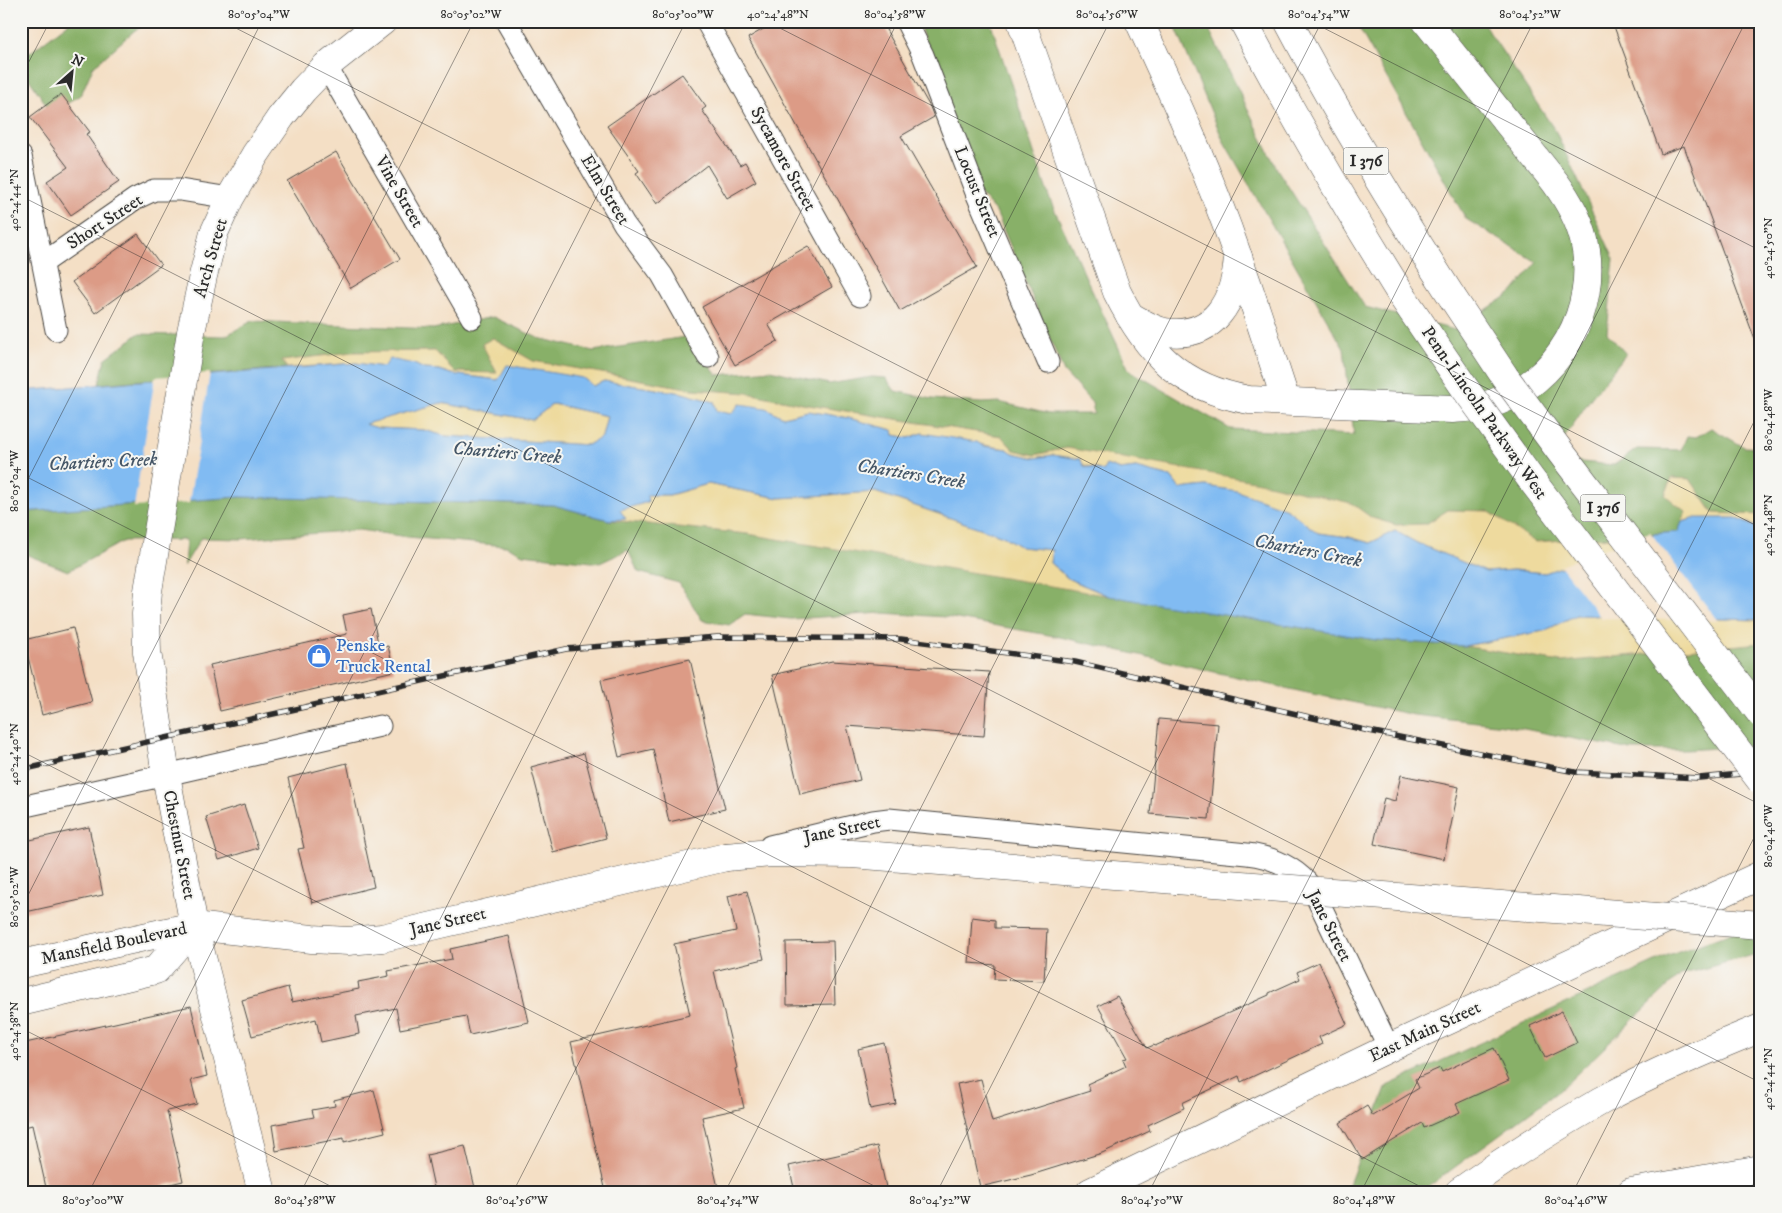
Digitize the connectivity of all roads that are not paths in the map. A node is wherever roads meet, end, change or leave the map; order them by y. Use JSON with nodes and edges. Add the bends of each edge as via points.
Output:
{"nodes":[{"id":1,"x":383,"y":21,"type":"edge"},
{"id":2,"x":506,"y":21,"type":"edge"},
{"id":3,"x":706,"y":21,"type":"edge"},
{"id":4,"x":906,"y":21,"type":"edge"},
{"id":5,"x":1021,"y":21,"type":"edge"},
{"id":6,"x":1139,"y":21,"type":"edge"},
{"id":7,"x":1242,"y":21,"type":"edge"},
{"id":8,"x":1288,"y":21,"type":"edge"},
{"id":9,"x":1426,"y":21,"type":"edge"},
{"id":10,"x":326,"y":66,"type":"junction"},
{"id":11,"x":21,"y":156,"type":"edge"},
{"id":12,"x":230,"y":198,"type":"junction"},
{"id":13,"x":1238,"y":256,"type":"junction"},
{"id":14,"x":43,"y":263,"type":"junction"},
{"id":15,"x":860,"y":296,"type":"dead end"},
{"id":16,"x":1129,"y":315,"type":"junction"},
{"id":17,"x":472,"y":318,"type":"dead end"},
{"id":18,"x":56,"y":330,"type":"dead end"},
{"id":19,"x":708,"y":357,"type":"dead end"},
{"id":20,"x":1048,"y":362,"type":"dead end"},
{"id":21,"x":1286,"y":401,"type":"junction"},
{"id":22,"x":155,"y":551,"type":"joint"},
{"id":23,"x":1761,"y":714,"type":"edge"},
{"id":24,"x":380,"y":726,"type":"dead end"},
{"id":25,"x":166,"y":776,"type":"junction"},
{"id":26,"x":1761,"y":781,"type":"edge"},
{"id":27,"x":21,"y":807,"type":"edge"},
{"id":28,"x":726,"y":857,"type":"junction"},
{"id":29,"x":1761,"y":875,"type":"edge"},
{"id":30,"x":1761,"y":925,"type":"edge"},
{"id":31,"x":194,"y":926,"type":"junction"},
{"id":32,"x":21,"y":964,"type":"edge"},
{"id":33,"x":21,"y":1002,"type":"edge"},
{"id":34,"x":1761,"y":1028,"type":"edge"},
{"id":35,"x":1389,"y":1048,"type":"junction"},
{"id":36,"x":1761,"y":1169,"type":"edge"},
{"id":37,"x":262,"y":1192,"type":"edge"},
{"id":38,"x":1090,"y":1192,"type":"edge"},
{"id":39,"x":1459,"y":1192,"type":"edge"},
{"id":40,"x":1631,"y":1192,"type":"edge"}],
"edges":[{"from":1,"to":10,"type":"main road","name":"Arch Street"},
{"from":2,"to":19,"type":"street","name":"Elm Street","via":[[624,224],[662,275]]},
{"from":3,"to":15,"type":"street","name":"Sycamore Street"},
{"from":4,"to":20,"type":"street","name":"Locust Street","via":[[923,55],[977,195]]},
{"from":5,"to":16,"type":"main road","via":[[1117,292]]},
{"from":6,"to":13,"type":"main road","via":[[1210,183]]},
{"from":7,"to":26,"type":"main road","name":"Penn-Lincoln Parkway West","number":"I 376","bridge":true,"via":[[1340,197],[1464,387]]},
{"from":8,"to":23,"type":"main road","number":"I 376","bridge":true,"via":[[1375,176],[1505,377]]},
{"from":9,"to":21,"type":"main road","bridge":true,"via":[[1568,200],[1584,240],[1587,261],[1584,301],[1570,338],[1549,366],[1527,386],[1490,404],[1452,409]]},
{"from":10,"to":12,"type":"main road","name":"Arch Street","via":[[281,117],[254,155]]},
{"from":10,"to":17,"type":"street","name":"Vine Street"},
{"from":11,"to":14,"type":"street"},
{"from":12,"to":14,"type":"street","name":"Short Street","via":[[180,190],[154,190],[134,199]]},
{"from":12,"to":22,"type":"main road","name":"Arch Street","via":[[214,233],[202,276]]},
{"from":13,"to":16,"type":"main road","via":[[1237,275],[1225,306],[1213,320],[1200,328],[1181,333],[1164,332]]},
{"from":13,"to":21,"type":"main road"},
{"from":14,"to":18,"type":"street"},
{"from":16,"to":21,"type":"main road","via":[[1157,354],[1191,381],[1229,396]]},
{"from":22,"to":25,"type":"main road","name":"Chestnut Street","via":[[146,614],[147,652]]},
{"from":24,"to":25,"type":"street"},
{"from":25,"to":27,"type":"street"},
{"from":25,"to":31,"type":"main road","name":"Chestnut Street"},
{"from":28,"to":30,"type":"main road","bridge":true,"via":[[771,853],[852,854]]},
{"from":28,"to":31,"type":"main road","name":"Jane Street","via":[[382,938],[348,941],[312,939]]},
{"from":28,"to":35,"type":"street","name":"Jane Street","via":[[873,821],[889,820],[1247,854],[1275,860],[1303,877],[1312,888]]},
{"from":29,"to":35,"type":"main road","name":"East Main Street"},
{"from":31,"to":32,"type":"main road","name":"Mansfield Boulevard"},
{"from":31,"to":33,"type":"main road","name":"Mansfield Boulevard","via":[[156,970]]},
{"from":31,"to":37,"type":"main road","name":"Chestnut Street"},
{"from":34,"to":39,"type":"main road","via":[[1666,1068],[1602,1101],[1504,1160]]},
{"from":35,"to":38,"type":"main road","name":"East Main Street"},
{"from":36,"to":40,"type":"main road"}]}
